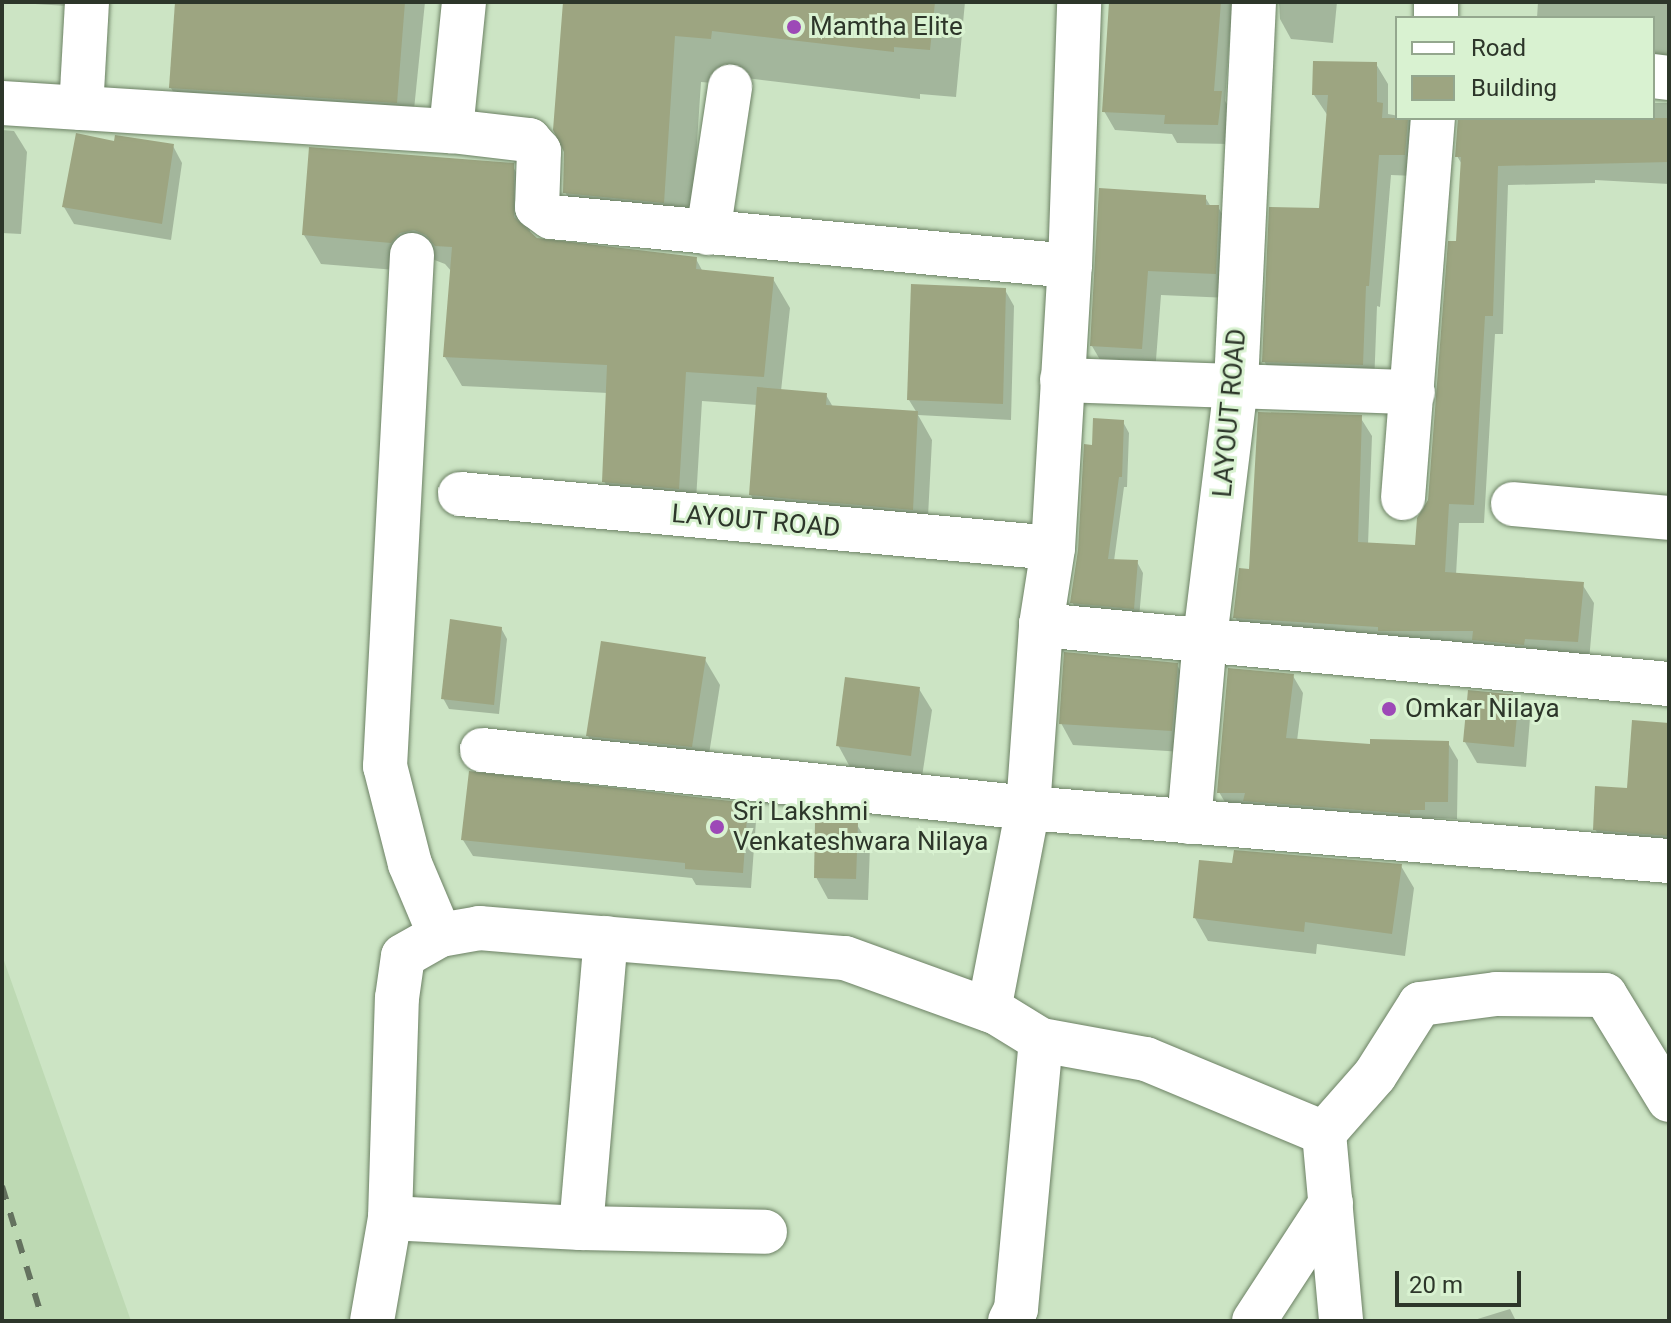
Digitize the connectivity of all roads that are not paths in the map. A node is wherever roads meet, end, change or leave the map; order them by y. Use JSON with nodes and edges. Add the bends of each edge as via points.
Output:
{"nodes":[{"id":1,"x":87,"y":2,"type":"edge"},
{"id":2,"x":464,"y":2,"type":"edge"},
{"id":3,"x":1079,"y":2,"type":"edge"},
{"id":4,"x":1254,"y":2,"type":"edge"},
{"id":5,"x":730,"y":87,"type":"dead end"},
{"id":6,"x":2,"y":103,"type":"edge"},
{"id":7,"x":81,"y":108,"type":"junction"},
{"id":8,"x":1433,"y":120,"type":"edge"},
{"id":9,"x":451,"y":131,"type":"junction"},
{"id":10,"x":708,"y":233,"type":"junction"},
{"id":11,"x":412,"y":255,"type":"dead end"},
{"id":12,"x":1070,"y":266,"type":"junction"},
{"id":13,"x":1062,"y":380,"type":"junction"},
{"id":14,"x":1236,"y":384,"type":"junction"},
{"id":15,"x":1413,"y":392,"type":"junction"},
{"id":16,"x":460,"y":494,"type":"dead end"},
{"id":17,"x":1403,"y":498,"type":"dead end"},
{"id":18,"x":1513,"y":504,"type":"dead end"},
{"id":19,"x":1669,"y":518,"type":"edge"},
{"id":20,"x":1053,"y":548,"type":"junction"},
{"id":21,"x":1041,"y":625,"type":"junction"},
{"id":22,"x":1205,"y":638,"type":"junction"},
{"id":23,"x":1669,"y":684,"type":"edge"},
{"id":24,"x":482,"y":750,"type":"dead end"},
{"id":25,"x":1028,"y":808,"type":"junction"},
{"id":26,"x":1189,"y":822,"type":"junction"},
{"id":27,"x":1669,"y":861,"type":"edge"},
{"id":28,"x":440,"y":935,"type":"junction"},
{"id":29,"x":606,"y":938,"type":"junction"},
{"id":30,"x":989,"y":1010,"type":"junction"},
{"id":31,"x":1041,"y":1040,"type":"junction"},
{"id":32,"x":1669,"y":1100,"type":"edge"},
{"id":33,"x":1324,"y":1133,"type":"junction"},
{"id":34,"x":1331,"y":1203,"type":"junction"},
{"id":35,"x":390,"y":1218,"type":"junction"},
{"id":36,"x":581,"y":1228,"type":"junction"},
{"id":37,"x":765,"y":1232,"type":"dead end"},
{"id":38,"x":372,"y":1321,"type":"edge"},
{"id":39,"x":1010,"y":1321,"type":"edge"},
{"id":40,"x":1254,"y":1321,"type":"edge"},
{"id":41,"x":1341,"y":1321,"type":"edge"}],
"edges":[{"from":1,"to":7,"type":"street"},
{"from":2,"to":9,"type":"street"},
{"from":3,"to":12,"type":"street"},
{"from":4,"to":14,"type":"street","name":"LAYOUT ROAD"},
{"from":5,"to":10,"type":"street"},
{"from":6,"to":7,"type":"street"},
{"from":7,"to":9,"type":"street"},
{"from":8,"to":15,"type":"street"},
{"from":9,"to":10,"type":"street","via":[[529,140],[539,151],[537,207],[551,217]]},
{"from":10,"to":12,"type":"street"},
{"from":11,"to":28,"type":"street","via":[[385,766],[410,864]]},
{"from":12,"to":13,"type":"street"},
{"from":13,"to":14,"type":"street"},
{"from":13,"to":20,"type":"street"},
{"from":14,"to":15,"type":"street"},
{"from":14,"to":22,"type":"street","name":"LAYOUT ROAD"},
{"from":15,"to":17,"type":"street"},
{"from":16,"to":20,"type":"street","name":"LAYOUT ROAD"},
{"from":18,"to":19,"type":"street"},
{"from":20,"to":21,"type":"street"},
{"from":21,"to":22,"type":"street"},
{"from":21,"to":25,"type":"street"},
{"from":22,"to":23,"type":"street"},
{"from":22,"to":26,"type":"street","name":"LAYOUT ROAD"},
{"from":24,"to":25,"type":"street"},
{"from":25,"to":26,"type":"street"},
{"from":25,"to":30,"type":"street"},
{"from":26,"to":27,"type":"street"},
{"from":28,"to":29,"type":"street","via":[[479,928]]},
{"from":28,"to":35,"type":"street","via":[[403,956]]},
{"from":29,"to":30,"type":"street","via":[[845,958]]},
{"from":29,"to":36,"type":"street"},
{"from":30,"to":31,"type":"street"},
{"from":31,"to":33,"type":"street","via":[[1146,1059]]},
{"from":31,"to":39,"type":"street","via":[[1016,1309]]},
{"from":32,"to":33,"type":"street","via":[[1605,995],[1496,994],[1420,1004],[1375,1075]]},
{"from":33,"to":34,"type":"street"},
{"from":34,"to":40,"type":"street"},
{"from":34,"to":41,"type":"street"},
{"from":35,"to":36,"type":"street"},
{"from":35,"to":38,"type":"street"},
{"from":36,"to":37,"type":"street"}]}
